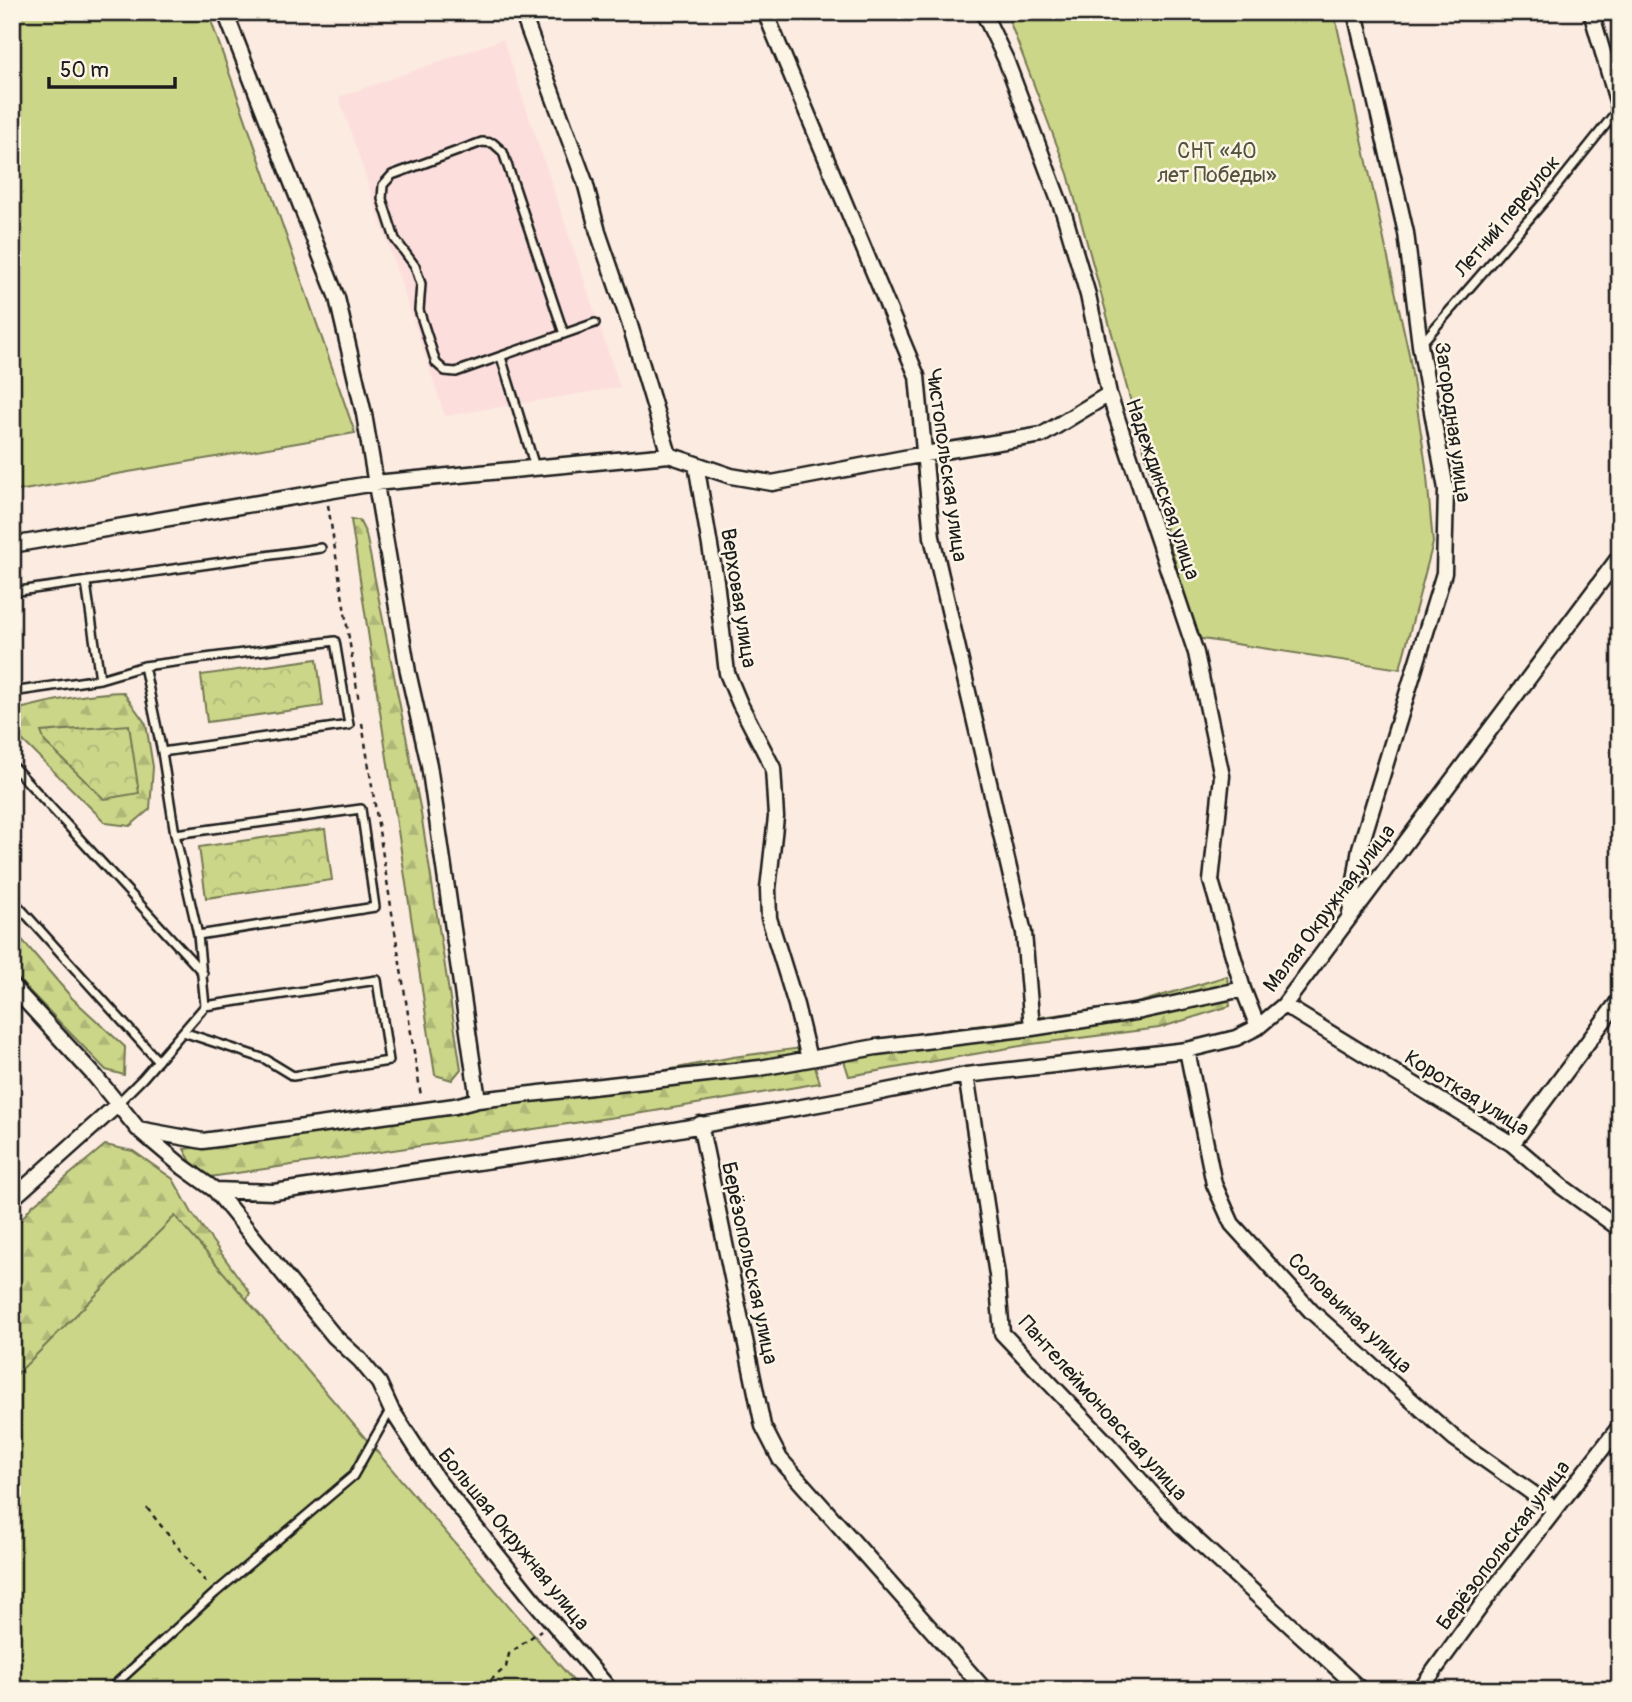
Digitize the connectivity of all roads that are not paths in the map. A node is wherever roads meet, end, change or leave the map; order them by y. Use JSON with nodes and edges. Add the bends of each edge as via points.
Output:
{"nodes":[{"id":1,"x":225,"y":12,"type":"edge"},
{"id":2,"x":522,"y":12,"type":"edge"},
{"id":3,"x":765,"y":12,"type":"edge"},
{"id":4,"x":983,"y":12,"type":"edge"},
{"id":5,"x":1355,"y":12,"type":"edge"},
{"id":6,"x":1591,"y":12,"type":"edge"},
{"id":7,"x":1619,"y":109,"type":"edge"},
{"id":8,"x":595,"y":323,"type":"dead end"},
{"id":9,"x":564,"y":334,"type":"junction"},
{"id":10,"x":1420,"y":345,"type":"junction"},
{"id":11,"x":501,"y":358,"type":"junction"},
{"id":12,"x":1109,"y":394,"type":"junction"},
{"id":13,"x":925,"y":454,"type":"junction"},
{"id":14,"x":669,"y":455,"type":"junction"},
{"id":15,"x":696,"y":464,"type":"junction"},
{"id":16,"x":536,"y":468,"type":"junction"},
{"id":17,"x":376,"y":483,"type":"junction"},
{"id":18,"x":12,"y":545,"type":"edge"},
{"id":19,"x":321,"y":548,"type":"dead end"},
{"id":20,"x":1620,"y":556,"type":"edge"},
{"id":21,"x":86,"y":583,"type":"junction"},
{"id":22,"x":12,"y":592,"type":"edge"},
{"id":23,"x":144,"y":666,"type":"junction"},
{"id":24,"x":100,"y":680,"type":"junction"},
{"id":25,"x":12,"y":692,"type":"edge"},
{"id":26,"x":162,"y":752,"type":"junction"},
{"id":27,"x":12,"y":765,"type":"edge"},
{"id":28,"x":175,"y":834,"type":"junction"},
{"id":29,"x":12,"y":899,"type":"edge"},
{"id":30,"x":1350,"y":915,"type":"junction"},
{"id":31,"x":198,"y":935,"type":"junction"},
{"id":32,"x":203,"y":974,"type":"junction"},
{"id":33,"x":12,"y":986,"type":"edge"},
{"id":34,"x":1243,"y":989,"type":"junction"},
{"id":35,"x":1620,"y":999,"type":"edge"},
{"id":36,"x":1284,"y":1005,"type":"junction"},
{"id":37,"x":205,"y":1006,"type":"junction"},
{"id":38,"x":1258,"y":1027,"type":"junction"},
{"id":39,"x":1032,"y":1028,"type":"junction"},
{"id":40,"x":183,"y":1032,"type":"junction"},
{"id":41,"x":1187,"y":1050,"type":"junction"},
{"id":42,"x":809,"y":1059,"type":"junction"},
{"id":43,"x":158,"y":1061,"type":"junction"},
{"id":44,"x":965,"y":1075,"type":"junction"},
{"id":45,"x":478,"y":1100,"type":"junction"},
{"id":46,"x":117,"y":1105,"type":"junction"},
{"id":47,"x":700,"y":1125,"type":"junction"},
{"id":48,"x":138,"y":1129,"type":"junction"},
{"id":49,"x":1512,"y":1144,"type":"junction"},
{"id":50,"x":215,"y":1190,"type":"junction"},
{"id":51,"x":12,"y":1199,"type":"edge"},
{"id":52,"x":1620,"y":1229,"type":"edge"},
{"id":53,"x":391,"y":1409,"type":"junction"},
{"id":54,"x":1620,"y":1426,"type":"edge"},
{"id":55,"x":1555,"y":1510,"type":"junction"},
{"id":56,"x":109,"y":1690,"type":"edge"},
{"id":57,"x":610,"y":1690,"type":"edge"},
{"id":58,"x":985,"y":1690,"type":"edge"},
{"id":59,"x":1361,"y":1690,"type":"edge"},
{"id":60,"x":1420,"y":1690,"type":"edge"}],
"edges":[{"from":1,"to":17,"type":"street","via":[[337,298]]},
{"from":2,"to":14,"type":"street","via":[[586,183]]},
{"from":3,"to":13,"type":"street","name":"Чистопольская улица","via":[[917,376]]},
{"from":4,"to":12,"type":"street","name":"Надеждинская улица","via":[[1064,214]]},
{"from":5,"to":10,"type":"street","name":"Загородная улица","via":[[1406,233]]},
{"from":6,"to":7,"type":"street"},
{"from":7,"to":10,"type":"lane","name":"Летний переулок"},
{"from":8,"to":9,"type":"lane"},
{"from":9,"to":11,"type":"lane"},
{"from":9,"to":11,"type":"lane","via":[[503,152],[494,143],[482,142],[392,175],[383,185],[382,199],[395,239],[415,266],[421,284],[419,310],[436,363],[445,371],[456,372]]},
{"from":10,"to":30,"type":"street","name":"Загородная улица","via":[[1446,489],[1444,573],[1360,848]]},
{"from":11,"to":16,"type":"lane"},
{"from":12,"to":13,"type":"street","via":[[1042,435]]},
{"from":12,"to":34,"type":"street","name":"Надеждинская улица","via":[[1196,653],[1222,776],[1211,881]]},
{"from":13,"to":15,"type":"street","via":[[772,483]]},
{"from":13,"to":39,"type":"street","name":"Чистопольская улица","via":[[932,537],[1024,933]]},
{"from":14,"to":15,"type":"street"},
{"from":14,"to":16,"type":"street"},
{"from":15,"to":42,"type":"street","name":"Верховая улица","via":[[727,673],[773,768],[776,817],[769,918]]},
{"from":16,"to":17,"type":"street"},
{"from":17,"to":18,"type":"street"},
{"from":17,"to":45,"type":"street","via":[[429,765]]},
{"from":19,"to":21,"type":"lane"},
{"from":20,"to":30,"type":"street","name":"Малая Окружная улица"},
{"from":21,"to":22,"type":"lane"},
{"from":21,"to":24,"type":"lane"},
{"from":23,"to":24,"type":"lane"},
{"from":23,"to":26,"type":"lane"},
{"from":23,"to":26,"type":"lane","via":[[335,641],[349,725]]},
{"from":24,"to":25,"type":"lane"},
{"from":26,"to":28,"type":"lane"},
{"from":27,"to":32,"type":"lane"},
{"from":28,"to":31,"type":"lane"},
{"from":28,"to":31,"type":"lane","via":[[361,809],[375,907]]},
{"from":29,"to":43,"type":"lane"},
{"from":30,"to":36,"type":"street","name":"Малая Окружная улица"},
{"from":31,"to":32,"type":"lane"},
{"from":32,"to":37,"type":"lane"},
{"from":33,"to":46,"type":"street","name":"Большая Окружная улица"},
{"from":34,"to":38,"type":"street","name":"Надеждинская улица"},
{"from":34,"to":39,"type":"street"},
{"from":35,"to":49,"type":"street"},
{"from":36,"to":38,"type":"street","name":"Малая Окружная улица"},
{"from":36,"to":49,"type":"street","name":"Короткая улица"},
{"from":37,"to":40,"type":"lane"},
{"from":37,"to":40,"type":"lane","via":[[377,980],[389,1060],[293,1076],[265,1059]]},
{"from":38,"to":41,"type":"street","name":"Малая Окружная улица","via":[[1236,1038]]},
{"from":39,"to":42,"type":"street"},
{"from":40,"to":43,"type":"lane"},
{"from":41,"to":44,"type":"street","name":"Малая Окружная улица"},
{"from":41,"to":55,"type":"street","name":"Соловьиная улица","via":[[1214,1184],[1232,1224],[1311,1311],[1434,1420]]},
{"from":42,"to":45,"type":"street","via":[[721,1074]]},
{"from":43,"to":46,"type":"lane"},
{"from":44,"to":47,"type":"street","name":"Малая Окружная улица"},
{"from":44,"to":59,"type":"street","name":"Пантелеймоновская улица","via":[[1002,1333],[1180,1525]]},
{"from":45,"to":48,"type":"street","via":[[203,1140]]},
{"from":46,"to":48,"type":"street","name":"Большая Окружная улица"},
{"from":46,"to":51,"type":"street"},
{"from":47,"to":50,"type":"street","via":[[274,1192]]},
{"from":47,"to":58,"type":"street","name":"Берёзопольская улица","via":[[770,1442],[780,1459]]},
{"from":48,"to":50,"type":"street","name":"Большая Окружная улица"},
{"from":49,"to":52,"type":"street","name":"Короткая улица"},
{"from":50,"to":53,"type":"street","name":"Большая Окружная улица","via":[[334,1336],[379,1383]]},
{"from":53,"to":56,"type":"lane","via":[[353,1476]]},
{"from":53,"to":57,"type":"street","name":"Большая Окружная улица","via":[[436,1478]]},
{"from":54,"to":55,"type":"street","name":"Берёзопольская улица"},
{"from":55,"to":60,"type":"street","name":"Берёзопольская улица"}]}
